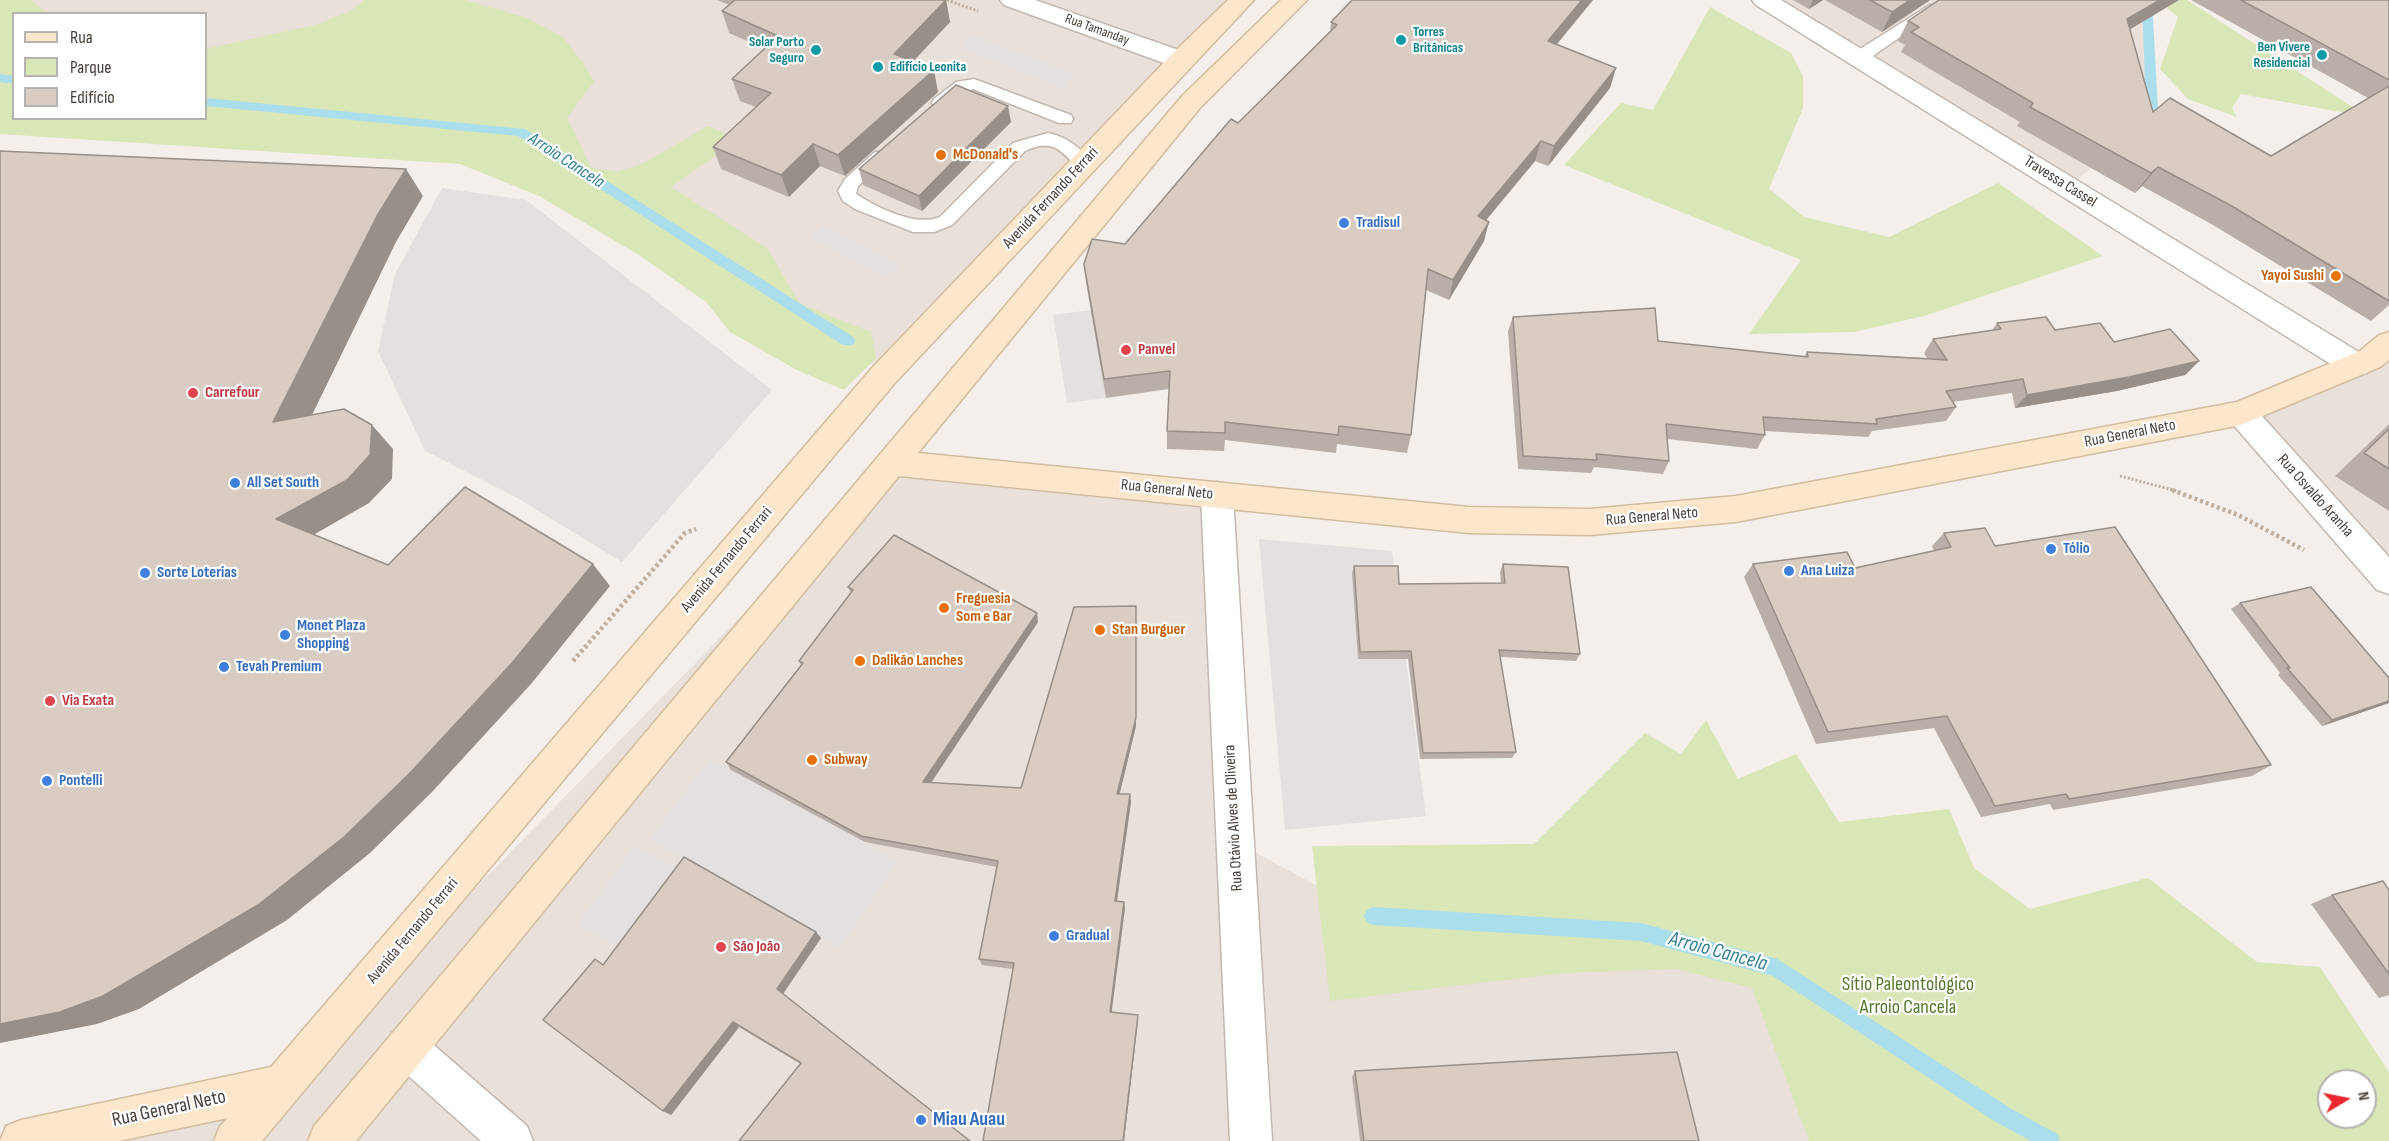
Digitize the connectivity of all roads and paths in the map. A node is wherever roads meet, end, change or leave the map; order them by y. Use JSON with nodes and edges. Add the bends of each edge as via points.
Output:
{"nodes":[{"id":1,"x":948,"y":0,"type":"edge"},
{"id":2,"x":1012,"y":0,"type":"edge"},
{"id":3,"x":1242,"y":0,"type":"edge"},
{"id":4,"x":1295,"y":0,"type":"edge"},
{"id":5,"x":1764,"y":0,"type":"edge"},
{"id":6,"x":1940,"y":3,"type":"edge"},
{"id":7,"x":980,"y":12,"type":"dead end"},
{"id":8,"x":1858,"y":58,"type":"junction"},
{"id":9,"x":1181,"y":60,"type":"junction"},
{"id":10,"x":930,"y":112,"type":"edge"},
{"id":11,"x":1065,"y":119,"type":"dead end"},
{"id":12,"x":895,"y":144,"type":"edge"},
{"id":13,"x":1083,"y":164,"type":"junction"},
{"id":14,"x":2389,"y":343,"type":"edge"},
{"id":15,"x":2356,"y":365,"type":"junction"},
{"id":16,"x":2241,"y":413,"type":"junction"},
{"id":17,"x":891,"y":463,"type":"junction"},
{"id":18,"x":2109,"y":474,"type":"dead end"},
{"id":19,"x":1217,"y":495,"type":"junction"},
{"id":20,"x":705,"y":526,"type":"dead end"},
{"id":21,"x":2312,"y":555,"type":"dead end"},
{"id":22,"x":2389,"y":580,"type":"edge"},
{"id":23,"x":573,"y":661,"type":"dead end"},
{"id":24,"x":406,"y":1047,"type":"junction"},
{"id":25,"x":283,"y":1085,"type":"junction"},
{"id":26,"x":21,"y":1141,"type":"edge"},
{"id":27,"x":235,"y":1141,"type":"edge"},
{"id":28,"x":328,"y":1141,"type":"edge"},
{"id":29,"x":512,"y":1141,"type":"edge"},
{"id":30,"x":1251,"y":1141,"type":"edge"}],
"edges":[{"from":1,"to":7,"type":"path"},
{"from":2,"to":9,"type":"street","name":"Rua Tamanday"},
{"from":3,"to":9,"type":"main road","name":"Avenida Fernando Ferrari"},
{"from":4,"to":17,"type":"main road","via":[[1191,102]]},
{"from":5,"to":8,"type":"street","name":"Travessa Cassel"},
{"from":6,"to":8,"type":"lane"},
{"from":8,"to":15,"type":"street","name":"Travessa Cassel"},
{"from":9,"to":13,"type":"main road","name":"Avenida Fernando Ferrari"},
{"from":10,"to":11,"type":"lane","via":[[954,90],[974,84]]},
{"from":12,"to":13,"type":"lane","via":[[847,191],[861,205],[923,228],[946,221],[1018,147],[1028,142],[1042,139],[1067,144]]},
{"from":13,"to":25,"type":"main road","name":"Avenida Fernando Ferrari","via":[[883,376]]},
{"from":14,"to":15,"type":"main road","name":"Rua General Neto"},
{"from":15,"to":16,"type":"main road","name":"Rua General Neto"},
{"from":16,"to":19,"type":"main road","name":"Rua General Neto","via":[[1736,509],[1590,522],[1469,520]]},
{"from":16,"to":22,"type":"street","name":"Rua Osvaldo Aranha"},
{"from":17,"to":19,"type":"main road","name":"Rua General Neto"},
{"from":17,"to":24,"type":"main road"},
{"from":18,"to":21,"type":"path","via":[[2169,488],[2221,506]]},
{"from":19,"to":30,"type":"street","name":"Rua Otávio Alves de Oliveira"},
{"from":20,"to":23,"type":"path","via":[[685,533]]},
{"from":24,"to":28,"type":"main road"},
{"from":24,"to":29,"type":"street"},
{"from":25,"to":26,"type":"main road","name":"Rua General Neto"},
{"from":25,"to":27,"type":"main road","name":"Avenida Fernando Ferrari"}]}
